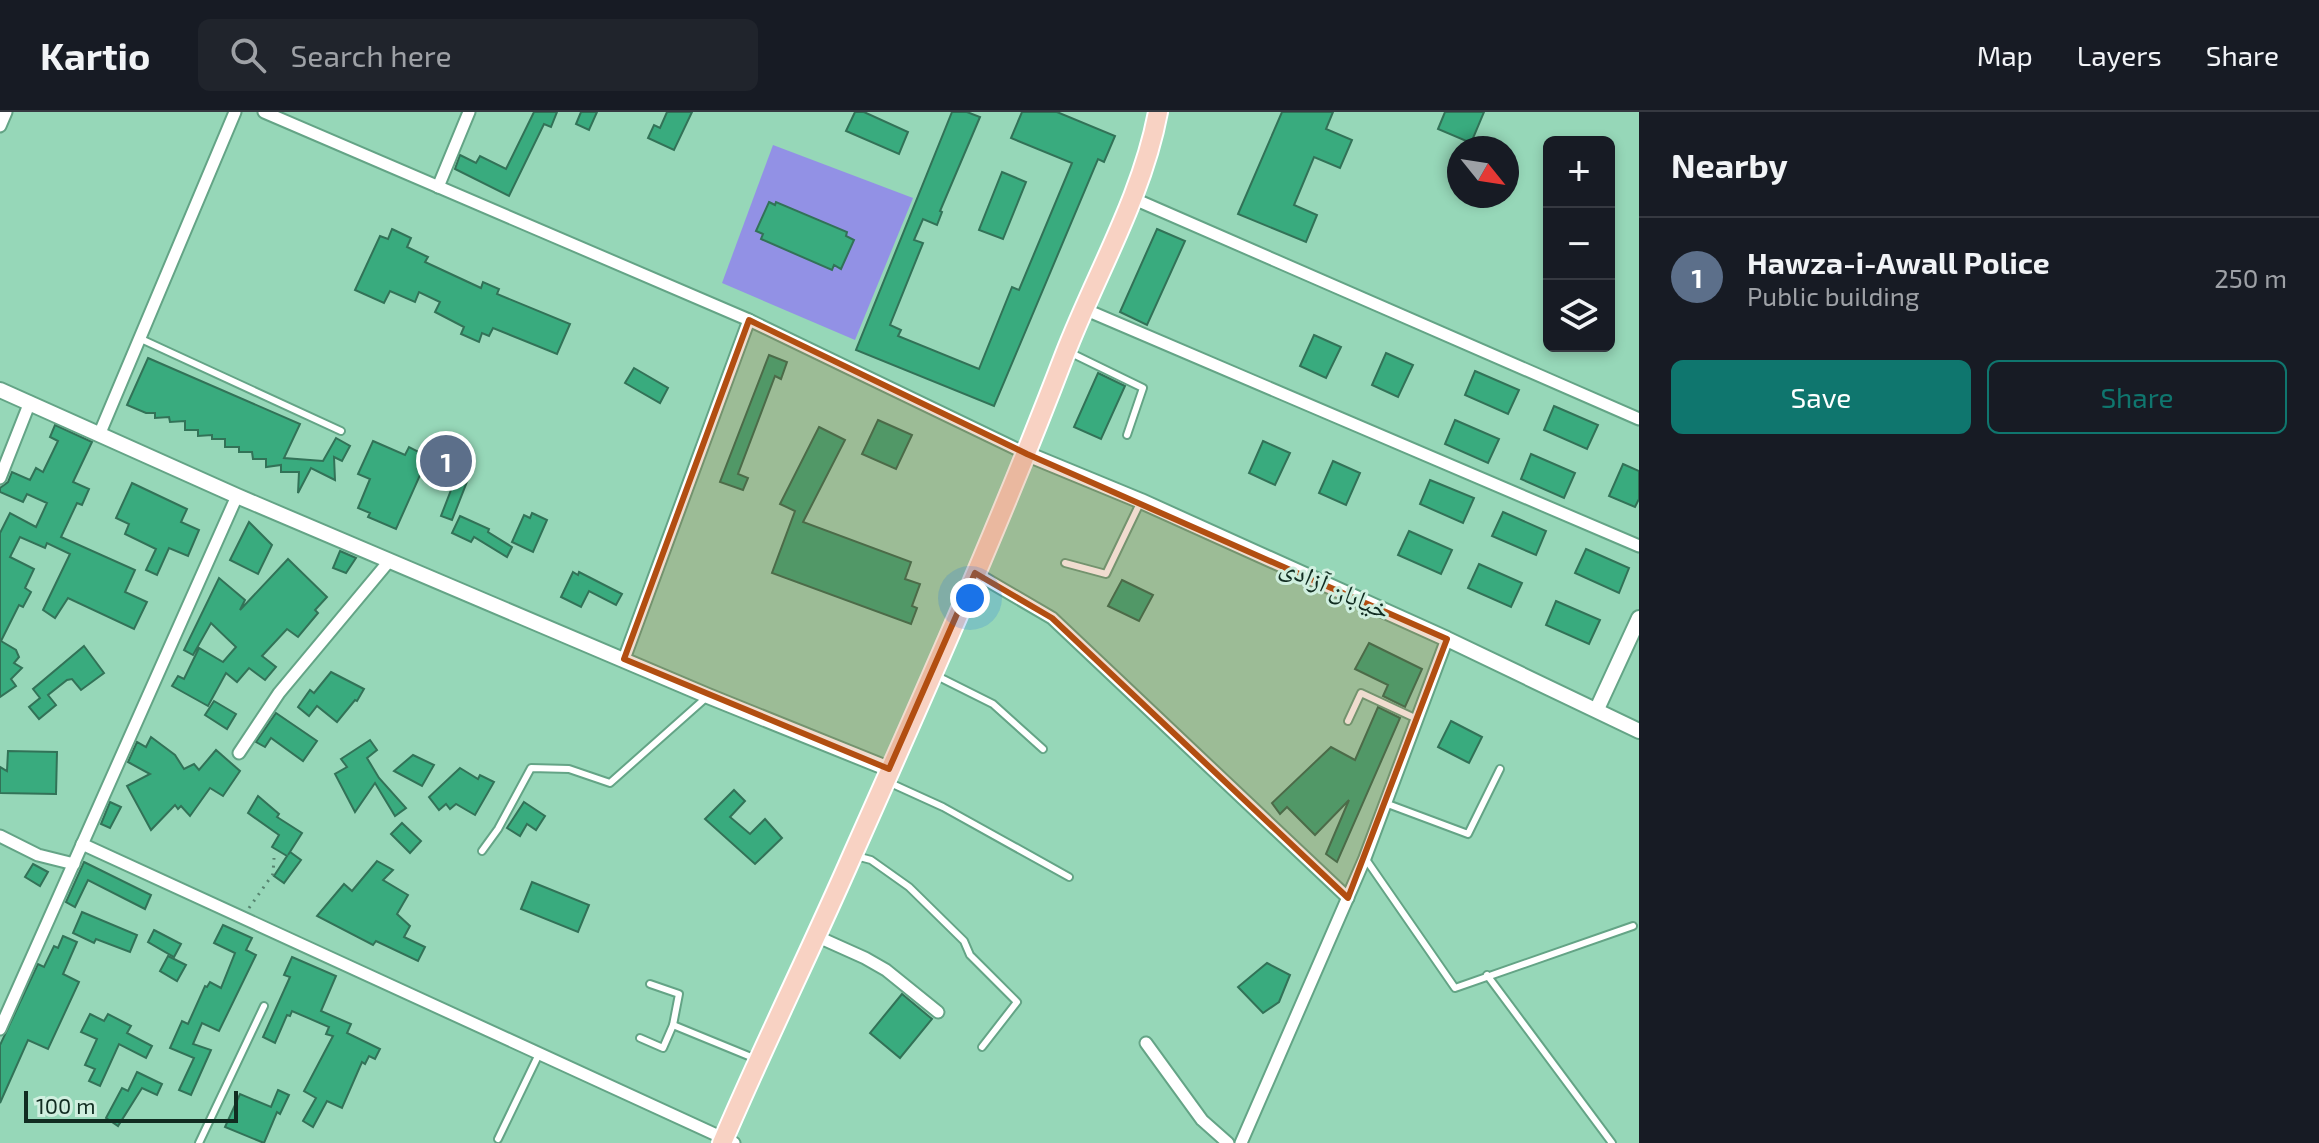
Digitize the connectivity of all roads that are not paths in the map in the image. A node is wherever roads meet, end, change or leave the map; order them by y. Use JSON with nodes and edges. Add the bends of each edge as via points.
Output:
{"nodes":[{"id":1,"x":6,"y":112,"type":"edge"},
{"id":2,"x":235,"y":112,"type":"edge"},
{"id":3,"x":264,"y":112,"type":"edge"},
{"id":4,"x":469,"y":112,"type":"edge"},
{"id":5,"x":1158,"y":112,"type":"edge"},
{"id":6,"x":0,"y":126,"type":"edge"},
{"id":7,"x":438,"y":187,"type":"junction"},
{"id":8,"x":1132,"y":198,"type":"junction"},
{"id":9,"x":1084,"y":309,"type":"junction"},
{"id":10,"x":749,"y":320,"type":"junction"},
{"id":11,"x":141,"y":339,"type":"junction"},
{"id":12,"x":1066,"y":350,"type":"junction"},
{"id":13,"x":0,"y":390,"type":"edge"},
{"id":14,"x":30,"y":402,"type":"junction"},
{"id":15,"x":1639,"y":419,"type":"edge"},
{"id":16,"x":341,"y":431,"type":"dead end"},
{"id":17,"x":99,"y":435,"type":"junction"},
{"id":18,"x":1127,"y":435,"type":"dead end"},
{"id":19,"x":1027,"y":454,"type":"junction"},
{"id":20,"x":0,"y":478,"type":"edge"},
{"id":21,"x":237,"y":496,"type":"junction"},
{"id":22,"x":1141,"y":501,"type":"junction"},
{"id":23,"x":1639,"y":546,"type":"edge"},
{"id":24,"x":390,"y":560,"type":"junction"},
{"id":25,"x":1065,"y":563,"type":"dead end"},
{"id":26,"x":975,"y":573,"type":"junction"},
{"id":27,"x":1639,"y":618,"type":"edge"},
{"id":28,"x":1447,"y":639,"type":"junction"},
{"id":29,"x":624,"y":659,"type":"junction"},
{"id":30,"x":931,"y":673,"type":"junction"},
{"id":31,"x":708,"y":696,"type":"junction"},
{"id":32,"x":1597,"y":709,"type":"junction"},
{"id":33,"x":1417,"y":719,"type":"junction"},
{"id":34,"x":1348,"y":721,"type":"dead end"},
{"id":35,"x":1639,"y":731,"type":"edge"},
{"id":36,"x":1043,"y":749,"type":"dead end"},
{"id":37,"x":239,"y":753,"type":"dead end"},
{"id":38,"x":1500,"y":769,"type":"dead end"},
{"id":39,"x":887,"y":775,"type":"junction"},
{"id":40,"x":1385,"y":803,"type":"junction"},
{"id":41,"x":0,"y":836,"type":"edge"},
{"id":42,"x":82,"y":844,"type":"junction"},
{"id":43,"x":482,"y":851,"type":"dead end"},
{"id":44,"x":853,"y":856,"type":"junction"},
{"id":45,"x":1365,"y":858,"type":"junction"},
{"id":46,"x":74,"y":864,"type":"junction"},
{"id":47,"x":1069,"y":877,"type":"dead end"},
{"id":48,"x":1348,"y":898,"type":"junction"},
{"id":49,"x":1633,"y":926,"type":"dead end"},
{"id":50,"x":816,"y":936,"type":"junction"},
{"id":51,"x":1487,"y":975,"type":"junction"},
{"id":52,"x":650,"y":984,"type":"dead end"},
{"id":53,"x":264,"y":1006,"type":"dead end"},
{"id":54,"x":938,"y":1012,"type":"dead end"},
{"id":55,"x":673,"y":1025,"type":"junction"},
{"id":56,"x":0,"y":1029,"type":"edge"},
{"id":57,"x":640,"y":1038,"type":"dead end"},
{"id":58,"x":1146,"y":1043,"type":"dead end"},
{"id":59,"x":982,"y":1047,"type":"dead end"},
{"id":60,"x":539,"y":1054,"type":"junction"},
{"id":61,"x":759,"y":1060,"type":"junction"},
{"id":62,"x":498,"y":1139,"type":"dead end"},
{"id":63,"x":727,"y":1141,"type":"edge"},
{"id":64,"x":199,"y":1143,"type":"edge"},
{"id":65,"x":1228,"y":1143,"type":"edge"},
{"id":66,"x":1241,"y":1143,"type":"edge"},
{"id":67,"x":1612,"y":1143,"type":"edge"}],
"edges":[{"from":1,"to":6,"type":"street"},
{"from":2,"to":11,"type":"street"},
{"from":3,"to":7,"type":"street"},
{"from":4,"to":7,"type":"street"},
{"from":5,"to":8,"type":"highway"},
{"from":7,"to":10,"type":"street"},
{"from":8,"to":9,"type":"highway"},
{"from":8,"to":15,"type":"street"},
{"from":9,"to":12,"type":"highway"},
{"from":9,"to":23,"type":"street"},
{"from":10,"to":19,"type":"street"},
{"from":10,"to":29,"type":"street"},
{"from":11,"to":16,"type":"lane"},
{"from":11,"to":17,"type":"street"},
{"from":12,"to":18,"type":"lane","via":[[1143,388]]},
{"from":12,"to":19,"type":"highway"},
{"from":13,"to":14,"type":"street"},
{"from":14,"to":17,"type":"street"},
{"from":14,"to":20,"type":"street"},
{"from":17,"to":21,"type":"street"},
{"from":19,"to":22,"type":"street","name":"خیابان آزادی"},
{"from":19,"to":26,"type":"highway"},
{"from":21,"to":24,"type":"street"},
{"from":21,"to":42,"type":"street"},
{"from":22,"to":25,"type":"lane","via":[[1106,574]]},
{"from":22,"to":28,"type":"street","name":"خیابان آزادی"},
{"from":24,"to":29,"type":"street"},
{"from":24,"to":37,"type":"street","via":[[279,693]]},
{"from":26,"to":30,"type":"highway"},
{"from":26,"to":48,"type":"street","via":[[1052,618]]},
{"from":27,"to":32,"type":"street"},
{"from":28,"to":32,"type":"street","name":"خیابان آزادی"},
{"from":28,"to":33,"type":"street"},
{"from":29,"to":31,"type":"street"},
{"from":30,"to":36,"type":"lane","via":[[993,704]]},
{"from":30,"to":39,"type":"highway"},
{"from":31,"to":39,"type":"street"},
{"from":31,"to":43,"type":"lane","via":[[610,783],[569,769],[531,768]]},
{"from":32,"to":35,"type":"street","name":"خیابان آزادی"},
{"from":33,"to":34,"type":"lane","via":[[1361,693]]},
{"from":33,"to":40,"type":"street"},
{"from":38,"to":40,"type":"lane","via":[[1468,834]]},
{"from":39,"to":44,"type":"highway"},
{"from":39,"to":47,"type":"lane"},
{"from":40,"to":45,"type":"street"},
{"from":41,"to":46,"type":"street","via":[[38,855]]},
{"from":42,"to":46,"type":"street"},
{"from":42,"to":60,"type":"street"},
{"from":44,"to":50,"type":"highway"},
{"from":44,"to":59,"type":"lane","via":[[871,860],[909,887],[1017,1002]]},
{"from":45,"to":48,"type":"street"},
{"from":45,"to":51,"type":"lane","via":[[1455,988]]},
{"from":46,"to":56,"type":"street"},
{"from":48,"to":66,"type":"street"},
{"from":49,"to":51,"type":"lane"},
{"from":50,"to":54,"type":"street","via":[[886,970]]},
{"from":50,"to":61,"type":"highway"},
{"from":51,"to":67,"type":"lane"},
{"from":52,"to":55,"type":"lane","via":[[679,994]]},
{"from":53,"to":64,"type":"lane"},
{"from":55,"to":57,"type":"lane","via":[[663,1048]]},
{"from":55,"to":61,"type":"lane"},
{"from":58,"to":65,"type":"street","via":[[1202,1120]]},
{"from":60,"to":62,"type":"lane"},
{"from":60,"to":63,"type":"street"},
{"from":61,"to":63,"type":"highway"}]}
